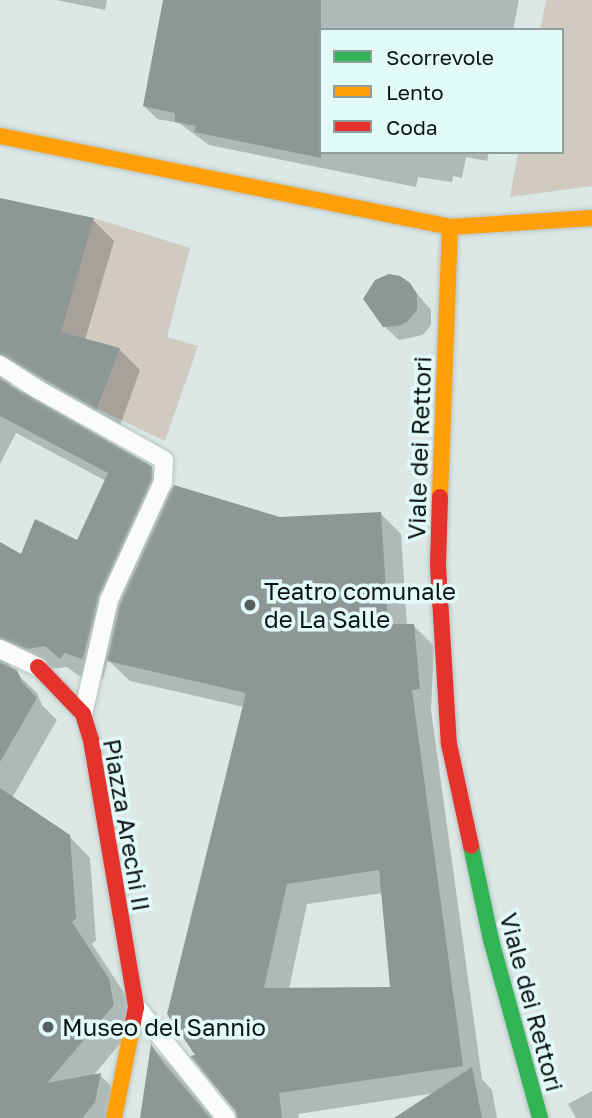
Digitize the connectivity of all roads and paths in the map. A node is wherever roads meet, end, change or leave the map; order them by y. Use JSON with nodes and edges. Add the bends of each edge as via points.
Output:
{"nodes":[{"id":1,"x":0,"y":135,"type":"edge"},
{"id":2,"x":592,"y":218,"type":"edge"},
{"id":3,"x":450,"y":226,"type":"junction"},
{"id":4,"x":0,"y":365,"type":"edge"},
{"id":5,"x":0,"y":649,"type":"edge"},
{"id":6,"x":38,"y":667,"type":"joint"},
{"id":7,"x":83,"y":714,"type":"junction"},
{"id":8,"x":136,"y":1007,"type":"junction"},
{"id":9,"x":114,"y":1118,"type":"edge"},
{"id":10,"x":226,"y":1118,"type":"edge"},
{"id":11,"x":540,"y":1118,"type":"edge"}],
"edges":[{"from":1,"to":3,"type":"street"},
{"from":2,"to":3,"type":"street"},
{"from":3,"to":11,"type":"street","name":"Viale dei Rettori","via":[[438,566],[449,744],[491,940]]},
{"from":4,"to":7,"type":"lane","via":[[164,460],[163,482],[109,600]]},
{"from":5,"to":6,"type":"lane"},
{"from":6,"to":7,"type":"street","name":"Piazza Arechi II"},
{"from":7,"to":8,"type":"street","name":"Piazza Arechi II"},
{"from":8,"to":9,"type":"street"},
{"from":8,"to":10,"type":"lane"}]}
